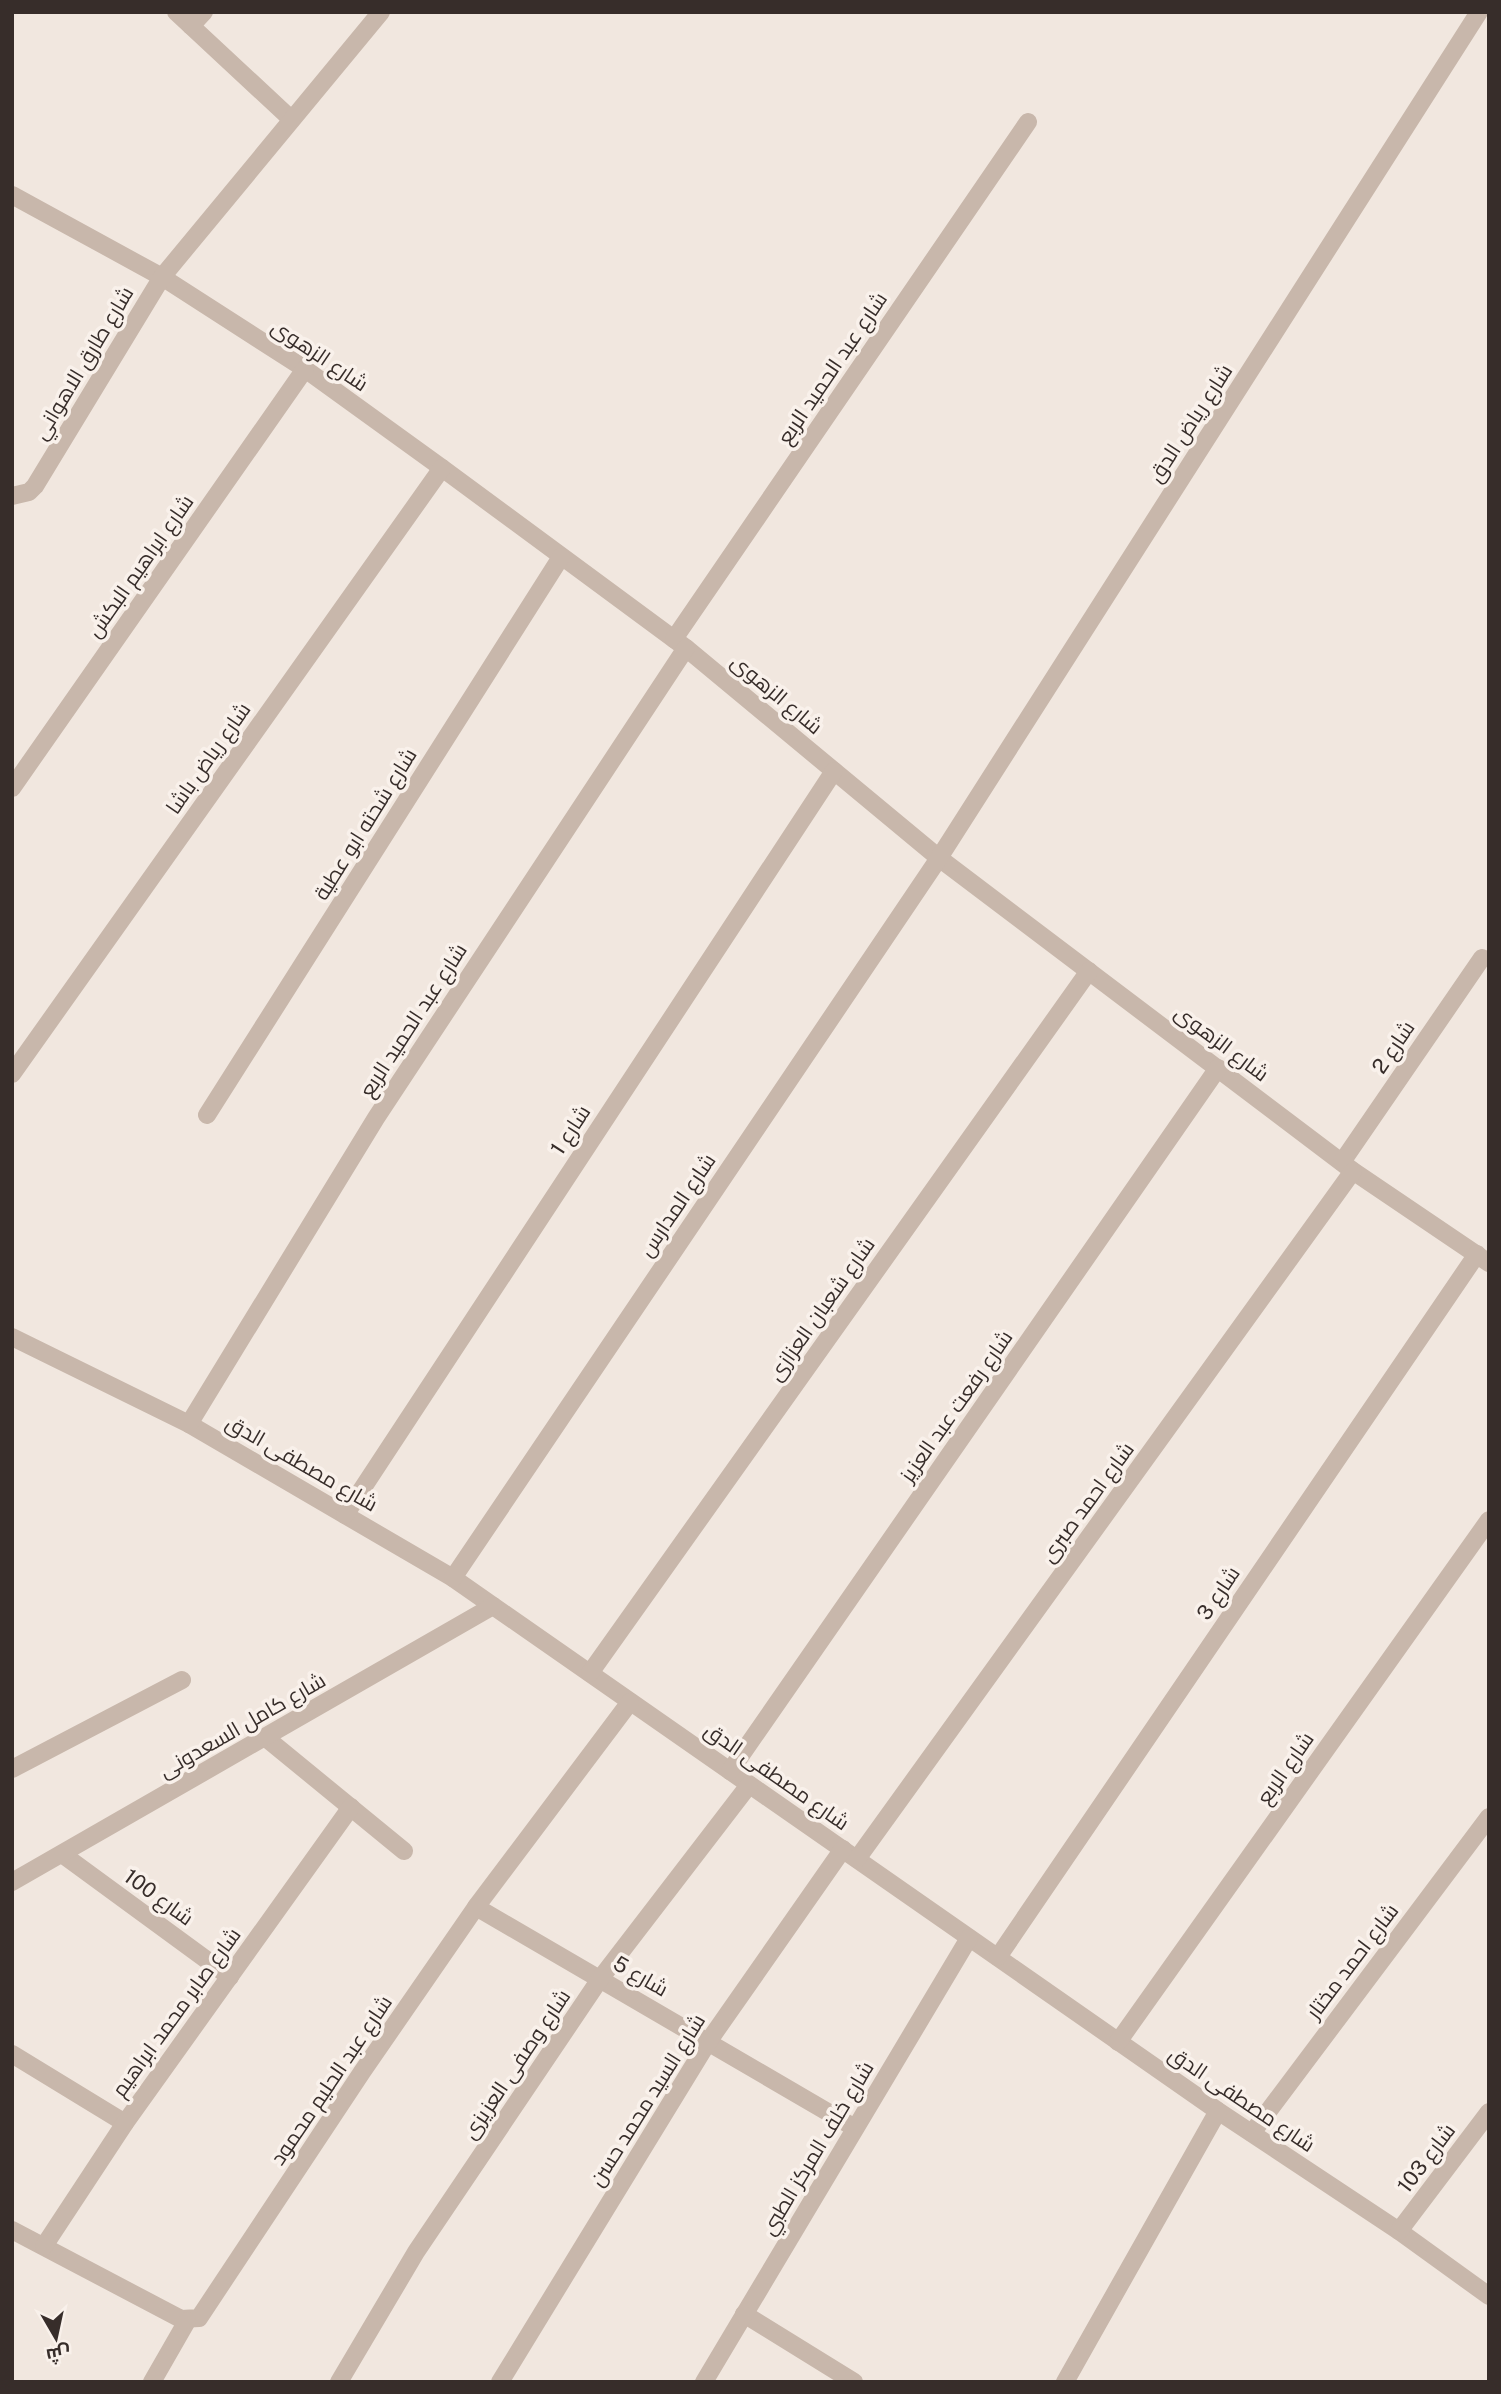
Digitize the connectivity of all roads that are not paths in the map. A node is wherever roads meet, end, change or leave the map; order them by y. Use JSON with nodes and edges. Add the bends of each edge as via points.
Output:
{"nodes":[{"id":1,"x":176,"y":12,"type":"edge"},
{"id":2,"x":204,"y":12,"type":"edge"},
{"id":3,"x":381,"y":12,"type":"edge"},
{"id":4,"x":1479,"y":12,"type":"edge"},
{"id":5,"x":191,"y":26,"type":"junction"},
{"id":6,"x":291,"y":119,"type":"junction"},
{"id":7,"x":1028,"y":122,"type":"dead end"},
{"id":8,"x":12,"y":195,"type":"edge"},
{"id":9,"x":162,"y":277,"type":"junction"},
{"id":10,"x":305,"y":369,"type":"junction"},
{"id":11,"x":442,"y":468,"type":"junction"},
{"id":12,"x":12,"y":496,"type":"edge"},
{"id":13,"x":561,"y":557,"type":"junction"},
{"id":14,"x":680,"y":643,"type":"junction"},
{"id":15,"x":834,"y":771,"type":"junction"},
{"id":16,"x":12,"y":788,"type":"edge"},
{"id":17,"x":939,"y":858,"type":"junction"},
{"id":18,"x":1482,"y":958,"type":"dead end"},
{"id":19,"x":1089,"y":971,"type":"junction"},
{"id":20,"x":1218,"y":1068,"type":"junction"},
{"id":21,"x":12,"y":1074,"type":"edge"},
{"id":22,"x":207,"y":1115,"type":"dead end"},
{"id":23,"x":1348,"y":1167,"type":"junction"},
{"id":24,"x":1483,"y":1258,"type":"edge"},
{"id":25,"x":12,"y":1337,"type":"edge"},
{"id":26,"x":189,"y":1424,"type":"junction"},
{"id":27,"x":345,"y":1514,"type":"junction"},
{"id":28,"x":1489,"y":1520,"type":"edge"},
{"id":29,"x":453,"y":1578,"type":"junction"},
{"id":30,"x":493,"y":1606,"type":"junction"},
{"id":31,"x":590,"y":1673,"type":"junction"},
{"id":32,"x":182,"y":1680,"type":"dead end"},
{"id":33,"x":630,"y":1702,"type":"junction"},
{"id":34,"x":266,"y":1738,"type":"junction"},
{"id":35,"x":12,"y":1769,"type":"edge"},
{"id":36,"x":730,"y":1771,"type":"junction"},
{"id":37,"x":749,"y":1784,"type":"junction"},
{"id":38,"x":351,"y":1808,"type":"junction"},
{"id":39,"x":1489,"y":1817,"type":"edge"},
{"id":40,"x":404,"y":1851,"type":"dead end"},
{"id":41,"x":62,"y":1854,"type":"junction"},
{"id":42,"x":850,"y":1854,"type":"junction"},
{"id":43,"x":12,"y":1882,"type":"edge"},
{"id":44,"x":476,"y":1907,"type":"junction"},
{"id":45,"x":969,"y":1938,"type":"junction"},
{"id":46,"x":998,"y":1957,"type":"junction"},
{"id":47,"x":230,"y":1976,"type":"junction"},
{"id":48,"x":600,"y":1979,"type":"junction"},
{"id":49,"x":708,"y":2042,"type":"junction"},
{"id":50,"x":1118,"y":2042,"type":"junction"},
{"id":51,"x":12,"y":2054,"type":"edge"},
{"id":52,"x":1218,"y":2111,"type":"junction"},
{"id":53,"x":1489,"y":2112,"type":"edge"},
{"id":54,"x":125,"y":2123,"type":"junction"},
{"id":55,"x":855,"y":2128,"type":"junction"},
{"id":56,"x":1252,"y":2133,"type":"junction"},
{"id":57,"x":12,"y":2230,"type":"edge"},
{"id":58,"x":1399,"y":2231,"type":"junction"},
{"id":59,"x":44,"y":2246,"type":"junction"},
{"id":60,"x":1489,"y":2296,"type":"edge"},
{"id":61,"x":744,"y":2315,"type":"junction"},
{"id":62,"x":187,"y":2321,"type":"junction"},
{"id":63,"x":152,"y":2382,"type":"edge"},
{"id":64,"x":339,"y":2382,"type":"edge"},
{"id":65,"x":500,"y":2382,"type":"edge"},
{"id":66,"x":704,"y":2382,"type":"edge"},
{"id":67,"x":854,"y":2382,"type":"edge"},
{"id":68,"x":1065,"y":2382,"type":"edge"}],
"edges":[{"from":1,"to":5,"type":"street"},
{"from":2,"to":5,"type":"street"},
{"from":3,"to":6,"type":"street","name":"شارع طارق الاهواني"},
{"from":4,"to":17,"type":"street","name":"شارع رياض الدق"},
{"from":5,"to":6,"type":"street"},
{"from":6,"to":9,"type":"street","name":"شارع طارق الاهواني"},
{"from":7,"to":14,"type":"street","name":"شارع عبد الحميد الربع"},
{"from":8,"to":9,"type":"street","name":"شارع الزهوى"},
{"from":9,"to":10,"type":"street","name":"شارع الزهوى"},
{"from":9,"to":12,"type":"street","name":"شارع طارق الاهواني","via":[[35,486]]},
{"from":10,"to":11,"type":"street","name":"شارع الزهوى"},
{"from":10,"to":16,"type":"street","name":"شارع ابراهيم البكش"},
{"from":11,"to":13,"type":"street","name":"شارع الزهوى"},
{"from":11,"to":21,"type":"street","name":"شارع رياض باشا"},
{"from":13,"to":14,"type":"street","name":"شارع الزهوى"},
{"from":13,"to":22,"type":"street","name":"شارع شحته ابو عطية"},
{"from":14,"to":15,"type":"street","name":"شارع الزهوى"},
{"from":14,"to":26,"type":"street","name":"شارع عبد الحميد الربع","via":[[376,1118]]},
{"from":15,"to":17,"type":"street","name":"شارع الزهوى"},
{"from":15,"to":27,"type":"street","name":"شارع 1"},
{"from":17,"to":19,"type":"street","name":"شارع الزهوى"},
{"from":17,"to":29,"type":"street","name":"شارع المدارس"},
{"from":18,"to":23,"type":"street","name":"شارع 2"},
{"from":19,"to":20,"type":"street","name":"شارع الزهوى"},
{"from":19,"to":31,"type":"street","name":"شارع شعبان العزازى"},
{"from":20,"to":23,"type":"street","name":"شارع الزهوى"},
{"from":20,"to":36,"type":"street","name":"شارع رفعت عبد العزيز"},
{"from":23,"to":24,"type":"street","name":"شارع الزهوى"},
{"from":23,"to":42,"type":"street","name":"شارع احمد صبرى"},
{"from":24,"to":46,"type":"street","name":"شارع 3"},
{"from":25,"to":26,"type":"street","name":"شارع مصطفى الدق"},
{"from":26,"to":27,"type":"street","name":"شارع مصطفى الدق"},
{"from":27,"to":29,"type":"street","name":"شارع مصطفى الدق"},
{"from":28,"to":50,"type":"street","name":"شارع الربع"},
{"from":29,"to":30,"type":"street","name":"شارع مصطفى الدق"},
{"from":30,"to":31,"type":"street","name":"شارع مصطفى الدق"},
{"from":30,"to":34,"type":"street","name":"شارع كامل السعدونى"},
{"from":31,"to":33,"type":"street","name":"شارع مصطفى الدق"},
{"from":32,"to":35,"type":"street"},
{"from":33,"to":36,"type":"street","name":"شارع مصطفى الدق"},
{"from":33,"to":44,"type":"street","name":"شارع عبد الحليم محمود"},
{"from":34,"to":38,"type":"street"},
{"from":34,"to":41,"type":"street","name":"شارع كامل السعدونى"},
{"from":36,"to":37,"type":"street","name":"شارع مصطفى الدق"},
{"from":37,"to":42,"type":"street","name":"شارع مصطفى الدق"},
{"from":37,"to":48,"type":"street","name":"شارع وصفى العزيزى"},
{"from":38,"to":40,"type":"street"},
{"from":38,"to":47,"type":"street","name":"شارع صابر محمد ابراهيم"},
{"from":39,"to":56,"type":"street","name":"شارع احمد مختار"},
{"from":41,"to":43,"type":"street","name":"شارع كامل السعدونى"},
{"from":41,"to":47,"type":"street","name":"شارع 100"},
{"from":42,"to":45,"type":"street","name":"شارع مصطفى الدق"},
{"from":42,"to":49,"type":"street","name":"شارع السيد محمد حسن"},
{"from":44,"to":48,"type":"street","name":"شارع 5"},
{"from":44,"to":62,"type":"street","name":"شارع عبد الحليم محمود","via":[[204,2314]]},
{"from":45,"to":46,"type":"street","name":"شارع مصطفى الدق"},
{"from":45,"to":55,"type":"street","name":"شارع خلف المركز الطبي"},
{"from":46,"to":50,"type":"street","name":"شارع مصطفى الدق"},
{"from":47,"to":54,"type":"street","name":"شارع صابر محمد ابراهيم"},
{"from":48,"to":49,"type":"street","name":"شارع 5"},
{"from":48,"to":64,"type":"street","name":"شارع وصفى العزيزى","via":[[416,2252]]},
{"from":49,"to":55,"type":"street","name":"شارع 5"},
{"from":49,"to":65,"type":"street","name":"شارع السيد محمد حسن"},
{"from":50,"to":52,"type":"street","name":"شارع مصطفى الدق"},
{"from":51,"to":54,"type":"street"},
{"from":52,"to":56,"type":"street","name":"شارع مصطفى الدق"},
{"from":52,"to":68,"type":"street"},
{"from":53,"to":58,"type":"street","name":"شارع 103"},
{"from":54,"to":59,"type":"street","name":"شارع صابر محمد ابراهيم"},
{"from":55,"to":61,"type":"street","name":"شارع خلف المركز الطبي"},
{"from":56,"to":58,"type":"street","name":"شارع مصطفى الدق"},
{"from":57,"to":59,"type":"street"},
{"from":58,"to":60,"type":"street","name":"شارع مصطفى الدق"},
{"from":59,"to":62,"type":"street"},
{"from":61,"to":66,"type":"street","name":"شارع خلف المركز الطبي"},
{"from":61,"to":67,"type":"street"},
{"from":62,"to":63,"type":"street"}]}
